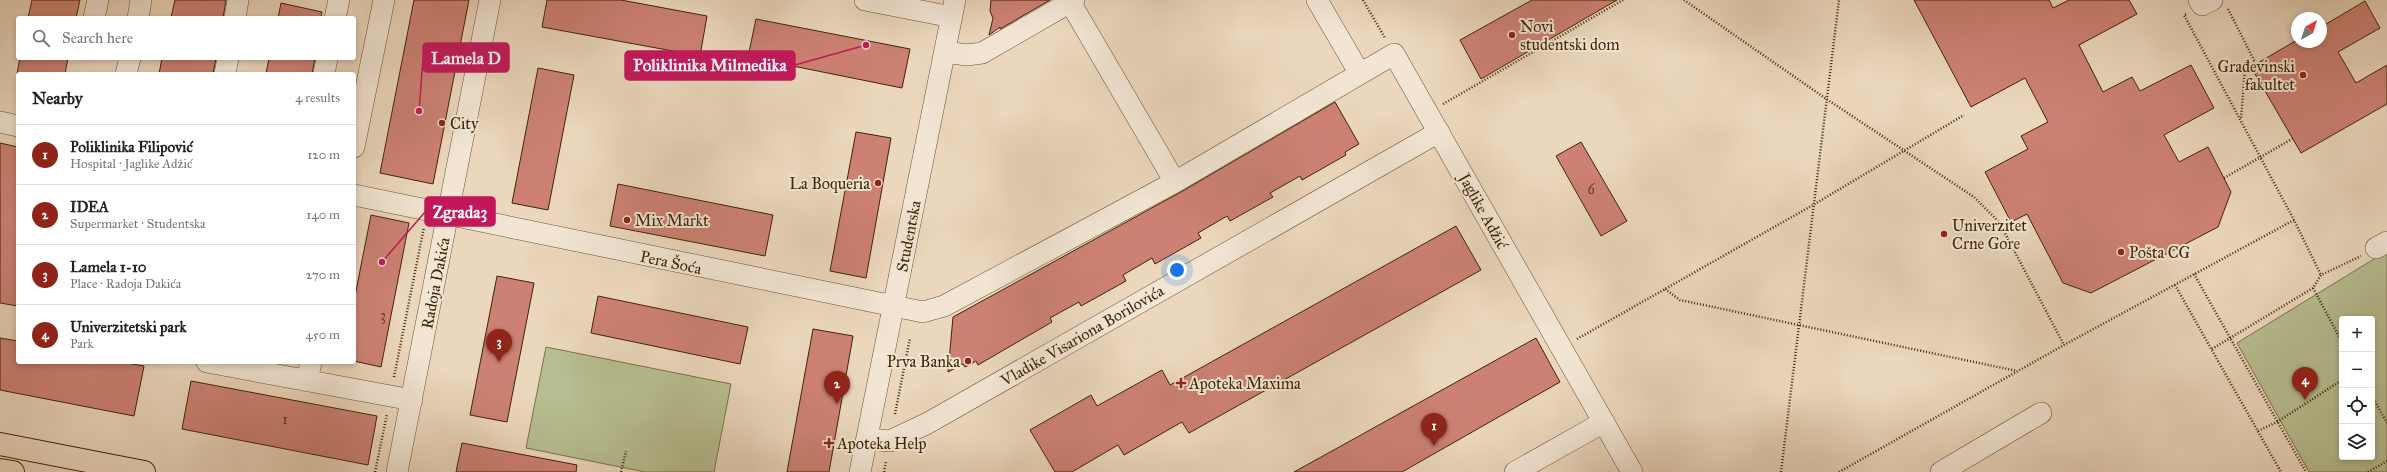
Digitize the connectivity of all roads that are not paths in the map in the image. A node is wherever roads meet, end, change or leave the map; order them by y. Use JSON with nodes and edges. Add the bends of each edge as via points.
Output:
{"nodes":[{"id":1,"x":98,"y":0,"type":"edge"},
{"id":2,"x":141,"y":0,"type":"edge"},
{"id":3,"x":238,"y":0,"type":"edge"},
{"id":4,"x":339,"y":0,"type":"edge"},
{"id":5,"x":384,"y":0,"type":"edge"},
{"id":6,"x":490,"y":0,"type":"edge"},
{"id":7,"x":865,"y":0,"type":"edge"},
{"id":8,"x":1316,"y":0,"type":"edge"},
{"id":9,"x":1072,"y":1,"type":"edge"},
{"id":10,"x":954,"y":8,"type":"edge"},
{"id":11,"x":94,"y":16,"type":"edge"},
{"id":12,"x":138,"y":16,"type":"edge"},
{"id":13,"x":235,"y":16,"type":"edge"},
{"id":14,"x":335,"y":16,"type":"edge"},
{"id":15,"x":945,"y":52,"type":"junction"},
{"id":16,"x":1394,"y":54,"type":"joint"},
{"id":17,"x":130,"y":60,"type":"edge"},
{"id":18,"x":228,"y":60,"type":"edge"},
{"id":19,"x":327,"y":60,"type":"edge"},
{"id":20,"x":126,"y":72,"type":"edge"},
{"id":21,"x":224,"y":72,"type":"edge"},
{"id":22,"x":324,"y":72,"type":"edge"},
{"id":23,"x":1360,"y":74,"type":"junction"},
{"id":24,"x":0,"y":122,"type":"edge"},
{"id":25,"x":16,"y":126,"type":"edge"},
{"id":26,"x":1439,"y":132,"type":"junction"},
{"id":27,"x":356,"y":137,"type":"edge"},
{"id":28,"x":1175,"y":182,"type":"junction"},
{"id":29,"x":356,"y":195,"type":"edge"},
{"id":30,"x":448,"y":215,"type":"junction"},
{"id":31,"x":893,"y":308,"type":"junction"},
{"id":32,"x":231,"y":364,"type":"edge"},
{"id":33,"x":267,"y":367,"type":"edge"},
{"id":34,"x":309,"y":371,"type":"edge"},
{"id":35,"x":412,"y":400,"type":"junction"},
{"id":36,"x":2041,"y":413,"type":"dead end"},
{"id":37,"x":1604,"y":422,"type":"junction"},
{"id":38,"x":867,"y":439,"type":"junction"},
{"id":39,"x":0,"y":444,"type":"edge"},
{"id":40,"x":0,"y":470,"type":"edge"},
{"id":41,"x":13,"y":472,"type":"edge"},
{"id":42,"x":144,"y":472,"type":"edge"},
{"id":43,"x":397,"y":472,"type":"edge"},
{"id":44,"x":860,"y":472,"type":"edge"},
{"id":45,"x":1515,"y":472,"type":"edge"},
{"id":46,"x":1632,"y":472,"type":"edge"},
{"id":47,"x":1941,"y":472,"type":"edge"}],
"edges":[{"from":1,"to":11,"type":"street"},
{"from":2,"to":12,"type":"street"},
{"from":3,"to":13,"type":"street"},
{"from":4,"to":14,"type":"street"},
{"from":5,"to":27,"type":"street"},
{"from":6,"to":30,"type":"street","name":"Radoja Dakića"},
{"from":7,"to":10,"type":"street"},
{"from":8,"to":23,"type":"street"},
{"from":9,"to":15,"type":"street","via":[[982,53],[967,56]]},
{"from":9,"to":28,"type":"street"},
{"from":10,"to":15,"type":"street","name":"Studentska"},
{"from":15,"to":31,"type":"street","name":"Studentska"},
{"from":16,"to":23,"type":"street","name":"Pera Šoća"},
{"from":16,"to":26,"type":"street","name":"Jaglike Adžić"},
{"from":17,"to":20,"type":"street"},
{"from":18,"to":21,"type":"street"},
{"from":19,"to":22,"type":"street"},
{"from":23,"to":28,"type":"street","name":"Pera Šoća"},
{"from":24,"to":25,"type":"street"},
{"from":26,"to":37,"type":"street","name":"Jaglike Adžić"},
{"from":26,"to":38,"type":"street","name":"Vladike Visariona Borilovića","via":[[921,426],[890,441]]},
{"from":28,"to":31,"type":"street","name":"Pera Šoća","via":[[937,309],[924,312]]},
{"from":29,"to":30,"type":"street","name":"Pera Šoća"},
{"from":30,"to":31,"type":"street","name":"Pera Šoća"},
{"from":30,"to":35,"type":"street","name":"Radoja Dakića"},
{"from":31,"to":38,"type":"street","name":"Studentska"},
{"from":32,"to":33,"type":"street"},
{"from":33,"to":34,"type":"street"},
{"from":34,"to":35,"type":"street","via":[[390,396]]},
{"from":35,"to":43,"type":"street","name":"Radoja Dakića"},
{"from":36,"to":47,"type":"street"},
{"from":37,"to":45,"type":"street"},
{"from":37,"to":46,"type":"street","name":"Jaglike Adžić"},
{"from":38,"to":44,"type":"street","name":"Studentska"},
{"from":39,"to":42,"type":"main road"},
{"from":40,"to":41,"type":"main road"}]}
